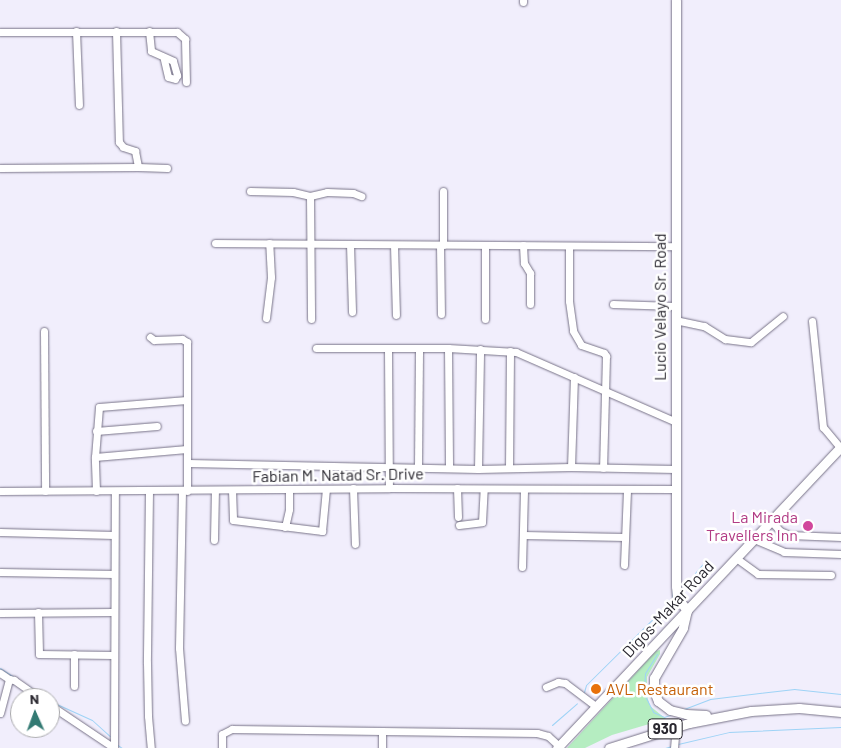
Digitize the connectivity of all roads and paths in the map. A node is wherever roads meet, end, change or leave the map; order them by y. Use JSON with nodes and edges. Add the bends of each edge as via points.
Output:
{"nodes":[{"id":1,"x":676,"y":0,"type":"edge"},
{"id":2,"x":76,"y":31,"type":"junction"},
{"id":3,"x":116,"y":31,"type":"junction"},
{"id":4,"x":149,"y":31,"type":"junction"},
{"id":5,"x":0,"y":32,"type":"edge"},
{"id":6,"x":164,"y":59,"type":"dead end"},
{"id":7,"x":186,"y":82,"type":"dead end"},
{"id":8,"x":79,"y":105,"type":"dead end"},
{"id":9,"x":138,"y":167,"type":"junction"},
{"id":10,"x":0,"y":168,"type":"edge"},
{"id":11,"x":167,"y":168,"type":"dead end"},
{"id":12,"x":250,"y":191,"type":"dead end"},
{"id":13,"x":443,"y":191,"type":"dead end"},
{"id":14,"x":310,"y":196,"type":"junction"},
{"id":15,"x":361,"y":196,"type":"dead end"},
{"id":16,"x":215,"y":243,"type":"dead end"},
{"id":17,"x":269,"y":243,"type":"junction"},
{"id":18,"x":310,"y":244,"type":"junction"},
{"id":19,"x":350,"y":244,"type":"junction"},
{"id":20,"x":394,"y":245,"type":"junction"},
{"id":21,"x":442,"y":245,"type":"junction"},
{"id":22,"x":485,"y":245,"type":"junction"},
{"id":23,"x":523,"y":245,"type":"junction"},
{"id":24,"x":569,"y":246,"type":"junction"},
{"id":25,"x":675,"y":246,"type":"junction"},
{"id":26,"x":530,"y":304,"type":"dead end"},
{"id":27,"x":613,"y":304,"type":"dead end"},
{"id":28,"x":675,"y":306,"type":"junction"},
{"id":29,"x":352,"y":312,"type":"dead end"},
{"id":30,"x":440,"y":314,"type":"dead end"},
{"id":31,"x":396,"y":315,"type":"dead end"},
{"id":32,"x":783,"y":316,"type":"dead end"},
{"id":33,"x":266,"y":318,"type":"dead end"},
{"id":34,"x":310,"y":318,"type":"dead end"},
{"id":35,"x":485,"y":319,"type":"dead end"},
{"id":36,"x":675,"y":320,"type":"junction"},
{"id":37,"x":812,"y":321,"type":"dead end"},
{"id":38,"x":44,"y":331,"type":"dead end"},
{"id":39,"x":150,"y":338,"type":"dead end"},
{"id":40,"x":316,"y":348,"type":"dead end"},
{"id":41,"x":448,"y":348,"type":"junction"},
{"id":42,"x":480,"y":349,"type":"junction"},
{"id":43,"x":388,"y":350,"type":"junction"},
{"id":44,"x":419,"y":350,"type":"junction"},
{"id":45,"x":510,"y":351,"type":"junction"},
{"id":46,"x":574,"y":377,"type":"junction"},
{"id":47,"x":604,"y":390,"type":"junction"},
{"id":48,"x":187,"y":400,"type":"junction"},
{"id":49,"x":676,"y":422,"type":"junction"},
{"id":50,"x":157,"y":426,"type":"dead end"},
{"id":51,"x":96,"y":431,"type":"junction"},
{"id":52,"x":841,"y":447,"type":"edge"},
{"id":53,"x":188,"y":449,"type":"junction"},
{"id":54,"x":94,"y":457,"type":"junction"},
{"id":55,"x":188,"y":463,"type":"junction"},
{"id":56,"x":418,"y":467,"type":"junction"},
{"id":57,"x":449,"y":467,"type":"junction"},
{"id":58,"x":571,"y":467,"type":"junction"},
{"id":59,"x":389,"y":468,"type":"junction"},
{"id":60,"x":509,"y":468,"type":"junction"},
{"id":61,"x":603,"y":468,"type":"junction"},
{"id":62,"x":478,"y":469,"type":"junction"},
{"id":63,"x":676,"y":469,"type":"junction"},
{"id":64,"x":353,"y":488,"type":"junction"},
{"id":65,"x":389,"y":488,"type":"junction"},
{"id":66,"x":458,"y":488,"type":"junction"},
{"id":67,"x":289,"y":489,"type":"junction"},
{"id":68,"x":326,"y":489,"type":"junction"},
{"id":69,"x":484,"y":489,"type":"junction"},
{"id":70,"x":524,"y":489,"type":"junction"},
{"id":71,"x":626,"y":489,"type":"junction"},
{"id":72,"x":675,"y":489,"type":"junction"},
{"id":73,"x":215,"y":490,"type":"junction"},
{"id":74,"x":232,"y":490,"type":"junction"},
{"id":75,"x":0,"y":491,"type":"edge"},
{"id":76,"x":45,"y":491,"type":"junction"},
{"id":77,"x":96,"y":491,"type":"junction"},
{"id":78,"x":115,"y":491,"type":"junction"},
{"id":79,"x":149,"y":491,"type":"junction"},
{"id":80,"x":185,"y":491,"type":"junction"},
{"id":81,"x":771,"y":521,"type":"junction"},
{"id":82,"x":285,"y":526,"type":"junction"},
{"id":83,"x":0,"y":532,"type":"edge"},
{"id":84,"x":114,"y":535,"type":"junction"},
{"id":85,"x":523,"y":535,"type":"junction"},
{"id":86,"x":625,"y":537,"type":"junction"},
{"id":87,"x":841,"y":537,"type":"edge"},
{"id":88,"x":754,"y":539,"type":"junction"},
{"id":89,"x":214,"y":540,"type":"dead end"},
{"id":90,"x":355,"y":544,"type":"dead end"},
{"id":91,"x":841,"y":554,"type":"edge"},
{"id":92,"x":736,"y":558,"type":"junction"},
{"id":93,"x":624,"y":564,"type":"dead end"},
{"id":94,"x":522,"y":567,"type":"dead end"},
{"id":95,"x":0,"y":572,"type":"edge"},
{"id":96,"x":114,"y":574,"type":"junction"},
{"id":97,"x":831,"y":575,"type":"dead end"},
{"id":98,"x":687,"y":610,"type":"junction"},
{"id":99,"x":38,"y":612,"type":"junction"},
{"id":100,"x":114,"y":612,"type":"junction"},
{"id":101,"x":0,"y":613,"type":"edge"},
{"id":102,"x":74,"y":654,"type":"junction"},
{"id":103,"x":113,"y":655,"type":"junction"},
{"id":104,"x":0,"y":673,"type":"edge"},
{"id":105,"x":9,"y":679,"type":"junction"},
{"id":106,"x":74,"y":686,"type":"dead end"},
{"id":107,"x":546,"y":687,"type":"dead end"},
{"id":108,"x":26,"y":688,"type":"edge"},
{"id":109,"x":596,"y":706,"type":"junction"},
{"id":110,"x":60,"y":712,"type":"edge"},
{"id":111,"x":841,"y":712,"type":"edge"},
{"id":112,"x":0,"y":713,"type":"edge"},
{"id":113,"x":723,"y":716,"type":"junction"},
{"id":114,"x":185,"y":721,"type":"dead end"},
{"id":115,"x":676,"y":726,"type":"junction"},
{"id":116,"x":382,"y":730,"type":"junction"},
{"id":117,"x":674,"y":746,"type":"edge"},
{"id":118,"x":558,"y":747,"type":"edge"},
{"id":119,"x":114,"y":748,"type":"edge"},
{"id":120,"x":151,"y":748,"type":"edge"},
{"id":121,"x":222,"y":748,"type":"edge"},
{"id":122,"x":382,"y":748,"type":"edge"},
{"id":123,"x":608,"y":748,"type":"edge"}],
"edges":[{"from":1,"to":25,"type":"main road","name":"Lucio Velayo Sr. Road"},
{"from":2,"to":3,"type":"street"},
{"from":2,"to":5,"type":"street"},
{"from":2,"to":8,"type":"street"},
{"from":3,"to":4,"type":"street"},
{"from":3,"to":9,"type":"street","via":[[119,142],[135,151]]},
{"from":4,"to":6,"type":"street","via":[[150,51]]},
{"from":4,"to":7,"type":"street","via":[[183,35]]},
{"from":9,"to":10,"type":"street"},
{"from":9,"to":11,"type":"street"},
{"from":12,"to":14,"type":"street","via":[[293,192]]},
{"from":13,"to":21,"type":"street"},
{"from":14,"to":15,"type":"street","via":[[326,192]]},
{"from":14,"to":18,"type":"street"},
{"from":16,"to":17,"type":"street"},
{"from":17,"to":18,"type":"street"},
{"from":17,"to":33,"type":"street","via":[[271,277]]},
{"from":18,"to":19,"type":"street"},
{"from":18,"to":34,"type":"street"},
{"from":19,"to":20,"type":"street"},
{"from":19,"to":29,"type":"street"},
{"from":20,"to":21,"type":"street"},
{"from":20,"to":31,"type":"street"},
{"from":21,"to":22,"type":"street"},
{"from":21,"to":30,"type":"street"},
{"from":22,"to":23,"type":"street"},
{"from":22,"to":35,"type":"street"},
{"from":23,"to":24,"type":"street"},
{"from":23,"to":26,"type":"street","via":[[524,263],[530,273]]},
{"from":24,"to":25,"type":"street"},
{"from":24,"to":47,"type":"street","via":[[569,301],[573,331],[581,345],[606,354]]},
{"from":25,"to":28,"type":"main road","name":"Lucio Velayo Sr. Road"},
{"from":27,"to":28,"type":"street"},
{"from":28,"to":36,"type":"main road","name":"Lucio Velayo Sr. Road"},
{"from":32,"to":36,"type":"street","via":[[752,342],[725,339],[704,326]]},
{"from":36,"to":49,"type":"main road","name":"Lucio Velayo Sr. Road"},
{"from":37,"to":52,"type":"street","via":[[822,427]]},
{"from":38,"to":76,"type":"street"},
{"from":39,"to":48,"type":"street","via":[[187,342]]},
{"from":40,"to":43,"type":"street"},
{"from":41,"to":42,"type":"street"},
{"from":41,"to":44,"type":"street"},
{"from":41,"to":57,"type":"street"},
{"from":42,"to":45,"type":"street"},
{"from":42,"to":62,"type":"street"},
{"from":43,"to":44,"type":"street"},
{"from":43,"to":59,"type":"street"},
{"from":44,"to":56,"type":"street"},
{"from":45,"to":46,"type":"street"},
{"from":45,"to":60,"type":"street"},
{"from":46,"to":47,"type":"street"},
{"from":46,"to":58,"type":"street"},
{"from":47,"to":49,"type":"street"},
{"from":47,"to":61,"type":"street"},
{"from":48,"to":51,"type":"street","via":[[99,407]]},
{"from":48,"to":53,"type":"street"},
{"from":49,"to":63,"type":"main road","name":"Lucio Velayo Sr. Road"},
{"from":50,"to":51,"type":"street"},
{"from":51,"to":54,"type":"street"},
{"from":52,"to":81,"type":"main road","name":"Digos-Makar Road"},
{"from":53,"to":54,"type":"street"},
{"from":53,"to":55,"type":"street"},
{"from":54,"to":77,"type":"street"},
{"from":55,"to":59,"type":"street"},
{"from":55,"to":80,"type":"street"},
{"from":56,"to":57,"type":"street"},
{"from":56,"to":59,"type":"street"},
{"from":57,"to":62,"type":"street"},
{"from":58,"to":60,"type":"street"},
{"from":58,"to":61,"type":"street"},
{"from":59,"to":65,"type":"street"},
{"from":60,"to":62,"type":"street"},
{"from":61,"to":63,"type":"street"},
{"from":63,"to":72,"type":"main road","name":"Lucio Velayo Sr. Road"},
{"from":64,"to":65,"type":"street","name":"Fabian M. Natad Sr. Drive"},
{"from":64,"to":68,"type":"street","name":"Fabian M. Natad Sr. Drive"},
{"from":64,"to":90,"type":"street"},
{"from":65,"to":66,"type":"street","name":"Fabian M. Natad Sr. Drive"},
{"from":66,"to":69,"type":"street","name":"Fabian M. Natad Sr. Drive"},
{"from":66,"to":69,"type":"street","via":[[458,521],[482,522]]},
{"from":67,"to":68,"type":"street","name":"Fabian M. Natad Sr. Drive"},
{"from":67,"to":74,"type":"street","name":"Fabian M. Natad Sr. Drive"},
{"from":67,"to":82,"type":"street","via":[[290,509]]},
{"from":68,"to":82,"type":"street","via":[[323,530]]},
{"from":69,"to":70,"type":"street","name":"Fabian M. Natad Sr. Drive"},
{"from":70,"to":71,"type":"street","name":"Fabian M. Natad Sr. Drive"},
{"from":70,"to":85,"type":"street"},
{"from":71,"to":72,"type":"street","name":"Fabian M. Natad Sr. Drive"},
{"from":71,"to":86,"type":"street"},
{"from":72,"to":98,"type":"main road","name":"Lucio Velayo Sr. Road","via":[[676,592]]},
{"from":73,"to":74,"type":"street","name":"Fabian M. Natad Sr. Drive"},
{"from":73,"to":80,"type":"street","name":"Fabian M. Natad Sr. Drive"},
{"from":73,"to":89,"type":"street"},
{"from":74,"to":82,"type":"street","via":[[233,520]]},
{"from":75,"to":76,"type":"street","name":"Fabian M. Natad Sr. Drive"},
{"from":76,"to":77,"type":"street","name":"Fabian M. Natad Sr. Drive"},
{"from":77,"to":78,"type":"street","name":"Fabian M. Natad Sr. Drive"},
{"from":78,"to":79,"type":"street","name":"Fabian M. Natad Sr. Drive"},
{"from":78,"to":84,"type":"street"},
{"from":79,"to":80,"type":"street","name":"Fabian M. Natad Sr. Drive"},
{"from":79,"to":120,"type":"street","via":[[147,663]]},
{"from":80,"to":114,"type":"street","via":[[180,648]]},
{"from":81,"to":87,"type":"street","via":[[789,535]]},
{"from":81,"to":88,"type":"main road","name":"Digos-Makar Road"},
{"from":83,"to":84,"type":"street"},
{"from":84,"to":96,"type":"street"},
{"from":85,"to":86,"type":"street"},
{"from":85,"to":94,"type":"street"},
{"from":86,"to":93,"type":"street"},
{"from":88,"to":91,"type":"street","via":[[784,552]]},
{"from":88,"to":92,"type":"main road","name":"Digos-Makar Road"},
{"from":92,"to":97,"type":"street","via":[[758,574]]},
{"from":92,"to":98,"type":"main road","name":"Digos-Makar Road"},
{"from":95,"to":96,"type":"street"},
{"from":96,"to":100,"type":"street"},
{"from":98,"to":109,"type":"main road","name":"Digos-Makar Road"},
{"from":98,"to":113,"type":"main road","number":"930","via":[[683,628],[654,678],[654,691],[658,701],[670,710]]},
{"from":99,"to":100,"type":"street"},
{"from":99,"to":101,"type":"street"},
{"from":99,"to":102,"type":"street","via":[[38,653]]},
{"from":100,"to":103,"type":"street"},
{"from":102,"to":103,"type":"street"},
{"from":102,"to":106,"type":"street"},
{"from":103,"to":119,"type":"street"},
{"from":104,"to":105,"type":"street"},
{"from":105,"to":108,"type":"street"},
{"from":105,"to":112,"type":"street"},
{"from":107,"to":109,"type":"street","via":[[565,683]]},
{"from":109,"to":118,"type":"main road","name":"Digos-Makar Road"},
{"from":110,"to":119,"type":"street"},
{"from":111,"to":113,"type":"main road","number":"930","via":[[777,709]]},
{"from":113,"to":115,"type":"main road","number":"930"},
{"from":115,"to":117,"type":"street"},
{"from":115,"to":123,"type":"main road","number":"930"},
{"from":116,"to":118,"type":"street","via":[[537,734],[548,736]]},
{"from":116,"to":121,"type":"street","via":[[232,729],[222,734]]},
{"from":116,"to":122,"type":"street"}]}
